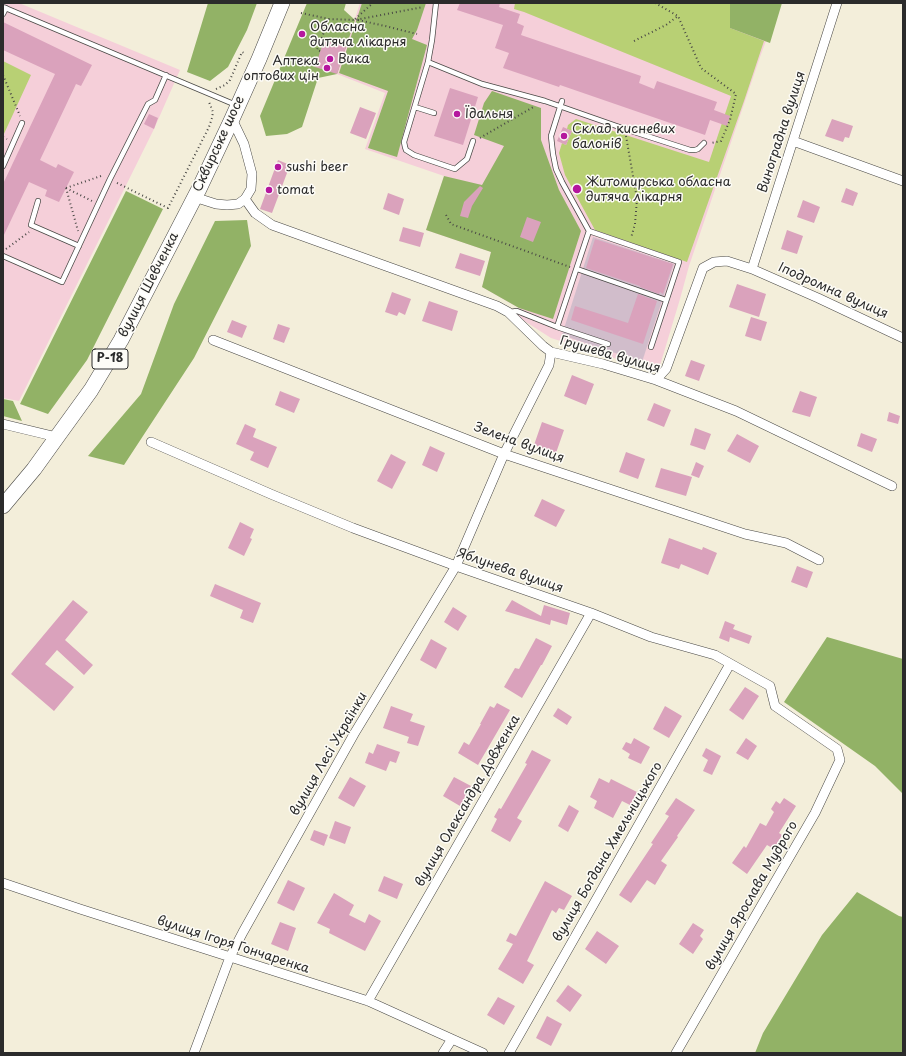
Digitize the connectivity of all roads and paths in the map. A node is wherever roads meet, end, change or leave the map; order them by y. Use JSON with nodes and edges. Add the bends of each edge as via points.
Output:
{"nodes":[{"id":1,"x":282,"y":3,"type":"edge"},
{"id":2,"x":373,"y":3,"type":"edge"},
{"id":3,"x":436,"y":3,"type":"edge"},
{"id":4,"x":655,"y":3,"type":"edge"},
{"id":5,"x":837,"y":3,"type":"edge"},
{"id":6,"x":4,"y":7,"type":"edge"},
{"id":7,"x":423,"y":8,"type":"dead end"},
{"id":8,"x":301,"y":13,"type":"dead end"},
{"id":9,"x":3,"y":14,"type":"edge"},
{"id":10,"x":678,"y":16,"type":"junction"},
{"id":11,"x":329,"y":19,"type":"junction"},
{"id":12,"x":354,"y":20,"type":"junction"},
{"id":13,"x":417,"y":34,"type":"dead end"},
{"id":14,"x":634,"y":41,"type":"dead end"},
{"id":15,"x":320,"y":51,"type":"dead end"},
{"id":16,"x":246,"y":54,"type":"dead end"},
{"id":17,"x":428,"y":62,"type":"junction"},
{"id":18,"x":3,"y":75,"type":"edge"},
{"id":19,"x":166,"y":75,"type":"junction"},
{"id":20,"x":213,"y":89,"type":"dead end"},
{"id":21,"x":205,"y":99,"type":"dead end"},
{"id":22,"x":545,"y":101,"type":"junction"},
{"id":23,"x":561,"y":103,"type":"junction"},
{"id":24,"x":414,"y":107,"type":"junction"},
{"id":25,"x":235,"y":112,"type":"junction"},
{"id":26,"x":434,"y":113,"type":"dead end"},
{"id":27,"x":22,"y":123,"type":"joint"},
{"id":28,"x":625,"y":129,"type":"junction"},
{"id":29,"x":473,"y":141,"type":"joint"},
{"id":30,"x":793,"y":141,"type":"junction"},
{"id":31,"x":704,"y":144,"type":"joint"},
{"id":32,"x":3,"y":166,"type":"edge"},
{"id":33,"x":101,"y":176,"type":"dead end"},
{"id":34,"x":114,"y":181,"type":"dead end"},
{"id":35,"x":903,"y":181,"type":"edge"},
{"id":36,"x":66,"y":188,"type":"junction"},
{"id":37,"x":194,"y":197,"type":"junction"},
{"id":38,"x":245,"y":199,"type":"junction"},
{"id":39,"x":38,"y":201,"type":"dead end"},
{"id":40,"x":98,"y":204,"type":"junction"},
{"id":41,"x":446,"y":215,"type":"dead end"},
{"id":42,"x":36,"y":227,"type":"junction"},
{"id":43,"x":589,"y":231,"type":"junction"},
{"id":44,"x":80,"y":244,"type":"junction"},
{"id":45,"x":629,"y":245,"type":"junction"},
{"id":46,"x":3,"y":251,"type":"edge"},
{"id":47,"x":3,"y":256,"type":"edge"},
{"id":48,"x":577,"y":269,"type":"junction"},
{"id":49,"x":752,"y":269,"type":"junction"},
{"id":50,"x":666,"y":300,"type":"junction"},
{"id":51,"x":508,"y":312,"type":"junction"},
{"id":52,"x":557,"y":327,"type":"junction"},
{"id":53,"x":903,"y":338,"type":"edge"},
{"id":54,"x":213,"y":340,"type":"dead end"},
{"id":55,"x":608,"y":344,"type":"dead end"},
{"id":56,"x":651,"y":347,"type":"dead end"},
{"id":57,"x":551,"y":352,"type":"junction"},
{"id":58,"x":656,"y":380,"type":"junction"},
{"id":59,"x":3,"y":424,"type":"edge"},
{"id":60,"x":57,"y":437,"type":"junction"},
{"id":61,"x":152,"y":442,"type":"dead end"},
{"id":62,"x":504,"y":454,"type":"junction"},
{"id":63,"x":892,"y":486,"type":"dead end"},
{"id":64,"x":3,"y":506,"type":"edge"},
{"id":65,"x":819,"y":560,"type":"dead end"},
{"id":66,"x":456,"y":566,"type":"junction"},
{"id":67,"x":591,"y":613,"type":"junction"},
{"id":68,"x":730,"y":664,"type":"junction"},
{"id":69,"x":837,"y":748,"type":"joint"},
{"id":70,"x":3,"y":883,"type":"edge"},
{"id":71,"x":230,"y":957,"type":"junction"},
{"id":72,"x":368,"y":1001,"type":"junction"},
{"id":73,"x":452,"y":1039,"type":"junction"},
{"id":74,"x":194,"y":1053,"type":"edge"},
{"id":75,"x":443,"y":1053,"type":"edge"},
{"id":76,"x":483,"y":1053,"type":"edge"},
{"id":77,"x":509,"y":1053,"type":"edge"},
{"id":78,"x":676,"y":1053,"type":"edge"}],
"edges":[{"from":1,"to":25,"type":"main road","name":"Сквирське шосе","number":"Р-18"},
{"from":2,"to":12,"type":"path"},
{"from":3,"to":17,"type":"lane"},
{"from":4,"to":10,"type":"path"},
{"from":5,"to":30,"type":"street","name":"Виноградна вулиця"},
{"from":6,"to":9,"type":"lane"},
{"from":6,"to":19,"type":"lane"},
{"from":7,"to":12,"type":"path"},
{"from":8,"to":11,"type":"path"},
{"from":10,"to":14,"type":"path"},
{"from":10,"to":31,"type":"path","via":[[701,68],[736,94],[730,120],[721,141]]},
{"from":11,"to":12,"type":"path"},
{"from":11,"to":15,"type":"path","via":[[317,50]]},
{"from":12,"to":13,"type":"path"},
{"from":16,"to":20,"type":"path","via":[[242,52],[230,80],[218,89]]},
{"from":17,"to":22,"type":"lane","via":[[482,84]]},
{"from":17,"to":24,"type":"lane"},
{"from":18,"to":27,"type":"path"},
{"from":19,"to":25,"type":"lane"},
{"from":19,"to":40,"type":"lane","via":[[155,100],[148,104]]},
{"from":21,"to":34,"type":"path","via":[[209,102],[212,112],[209,127],[168,208]]},
{"from":22,"to":23,"type":"lane"},
{"from":22,"to":29,"type":"path"},
{"from":23,"to":28,"type":"lane"},
{"from":23,"to":43,"type":"lane","via":[[551,136],[556,169]]},
{"from":24,"to":26,"type":"lane"},
{"from":24,"to":29,"type":"lane","via":[[404,142],[406,150],[414,155],[455,169],[467,159]]},
{"from":25,"to":37,"type":"main road","name":"Сквирське шосе","number":"Р-18"},
{"from":25,"to":38,"type":"street","via":[[252,174],[252,190]]},
{"from":27,"to":32,"type":"lane"},
{"from":28,"to":31,"type":"lane","via":[[690,150],[698,149]]},
{"from":28,"to":45,"type":"path","via":[[637,198],[635,224]]},
{"from":30,"to":35,"type":"street"},
{"from":30,"to":49,"type":"street","name":"Виноградна вулиця"},
{"from":33,"to":36,"type":"path"},
{"from":36,"to":40,"type":"path"},
{"from":36,"to":44,"type":"path"},
{"from":37,"to":38,"type":"street","via":[[227,205],[238,204]]},
{"from":37,"to":60,"type":"main road","name":"вулиця Шевченка","number":"Р-18","via":[[121,340],[91,390]]},
{"from":38,"to":51,"type":"street","name":"Грушева вулиця","via":[[255,213],[272,225]]},
{"from":39,"to":42,"type":"lane","via":[[31,225]]},
{"from":40,"to":44,"type":"lane"},
{"from":41,"to":48,"type":"path","via":[[452,224]]},
{"from":42,"to":44,"type":"lane"},
{"from":42,"to":46,"type":"path"},
{"from":43,"to":45,"type":"lane"},
{"from":43,"to":48,"type":"lane"},
{"from":44,"to":47,"type":"lane","via":[[62,282]]},
{"from":45,"to":50,"type":"lane","via":[[679,262]]},
{"from":48,"to":50,"type":"lane"},
{"from":48,"to":52,"type":"lane"},
{"from":49,"to":53,"type":"street","name":"Іподромна вулиця"},
{"from":49,"to":58,"type":"street","name":"Іподромна вулиця","via":[[727,261],[714,262],[703,268],[666,369]]},
{"from":50,"to":56,"type":"lane"},
{"from":51,"to":52,"type":"lane","via":[[517,311]]},
{"from":51,"to":57,"type":"street","name":"Грушева вулиця"},
{"from":52,"to":55,"type":"lane"},
{"from":54,"to":62,"type":"street","name":"Зелена вулиця"},
{"from":57,"to":58,"type":"street","name":"Грушева вулиця"},
{"from":57,"to":62,"type":"street","name":"вулиця Лесі Українки","via":[[549,365]]},
{"from":58,"to":63,"type":"street","name":"Грушева вулиця","via":[[736,411]]},
{"from":59,"to":60,"type":"street"},
{"from":60,"to":64,"type":"main road","name":"вулиця Шевченка","number":"Р-18"},
{"from":61,"to":66,"type":"street","name":"Яблунева вулиця","via":[[353,528]]},
{"from":62,"to":65,"type":"street","name":"Зелена вулиця","via":[[744,534],[786,543]]},
{"from":62,"to":66,"type":"street","name":"вулиця Лесі Українки"},
{"from":66,"to":67,"type":"street","name":"Яблунева вулиця"},
{"from":66,"to":71,"type":"street","name":"вулиця Лесі Українки","via":[[354,734]]},
{"from":67,"to":68,"type":"street","name":"Яблунева вулиця","via":[[651,636],[715,655]]},
{"from":67,"to":72,"type":"street","name":"вулиця Олександра Довженка"},
{"from":68,"to":69,"type":"street","name":"Яблунева вулиця","via":[[770,686],[775,706]]},
{"from":68,"to":77,"type":"street","name":"вулиця Богдана Хмельницького"},
{"from":69,"to":78,"type":"street","name":"вулиця Ярослава Мудрого","via":[[840,760],[815,813]]},
{"from":70,"to":71,"type":"street","name":"вулиця Ігоря Гончаренка"},
{"from":71,"to":72,"type":"street","name":"вулиця Ігоря Гончаренка"},
{"from":71,"to":74,"type":"street","name":"вулиця Лесі Українки"},
{"from":72,"to":73,"type":"street","name":"вулиця Ігоря Гончаренка"},
{"from":73,"to":75,"type":"street"},
{"from":73,"to":76,"type":"street","name":"вулиця Ігоря Гончаренка"}]}
